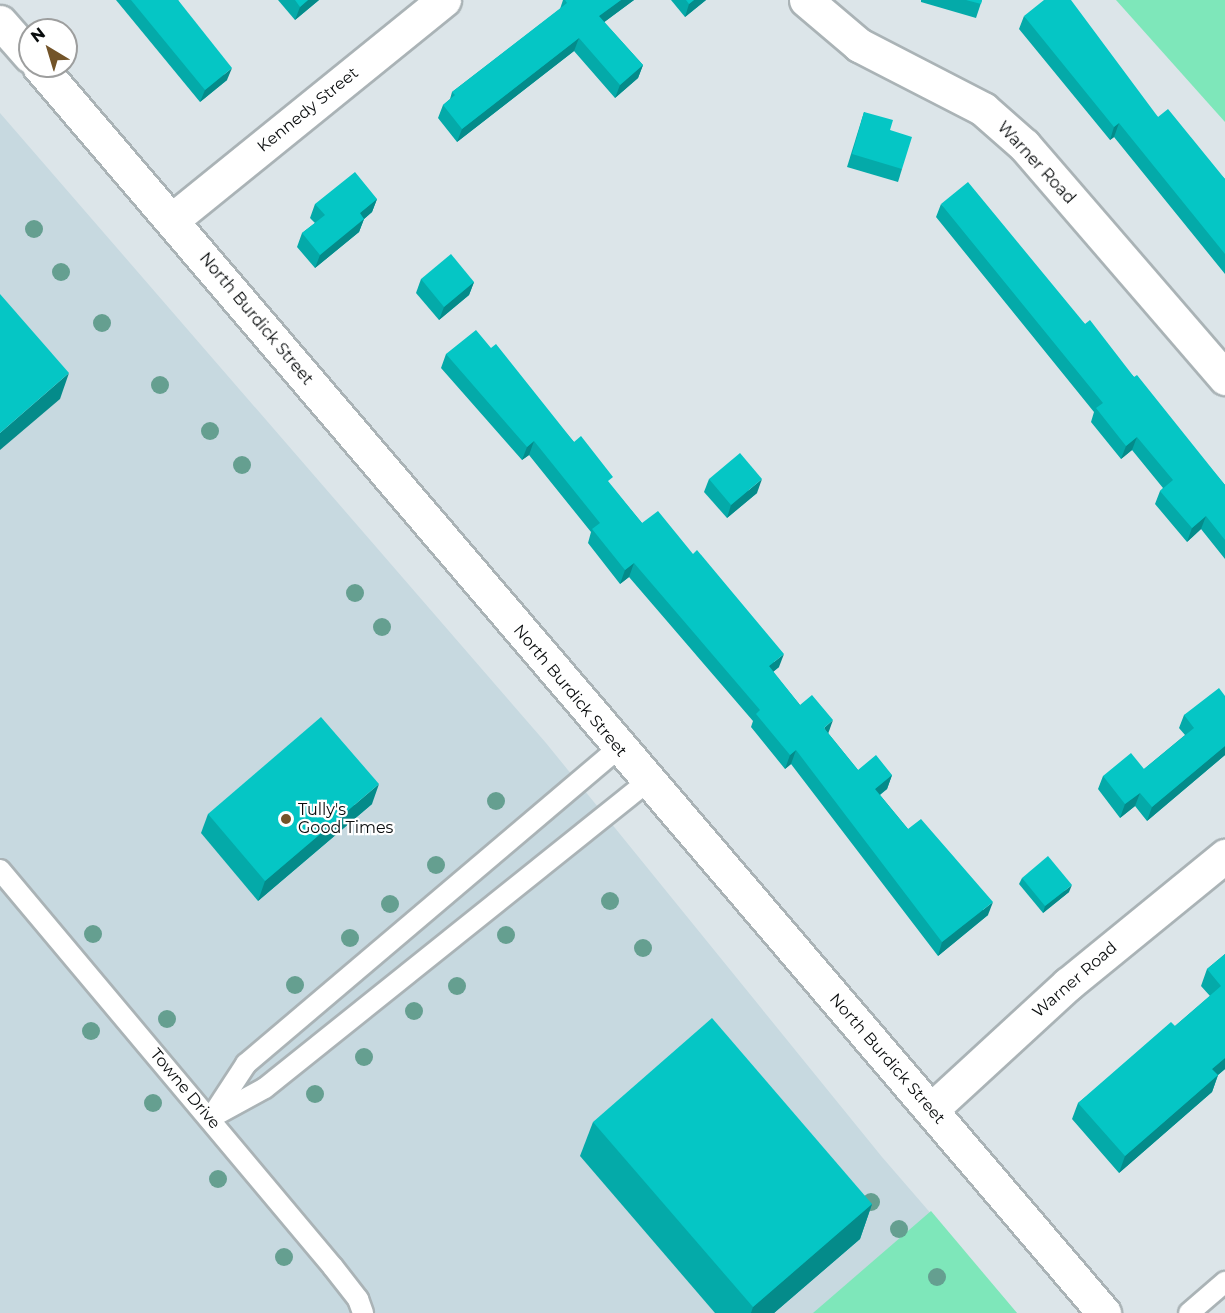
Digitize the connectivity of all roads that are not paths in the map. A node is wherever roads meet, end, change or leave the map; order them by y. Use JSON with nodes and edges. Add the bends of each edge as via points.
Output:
{"nodes":[{"id":1,"x":444,"y":0,"type":"edge"},
{"id":2,"x":806,"y":0,"type":"edge"},
{"id":3,"x":0,"y":22,"type":"edge"},
{"id":4,"x":18,"y":42,"type":"edge"},
{"id":5,"x":49,"y":78,"type":"edge"},
{"id":6,"x":172,"y":220,"type":"junction"},
{"id":7,"x":1225,"y":378,"type":"edge"},
{"id":8,"x":618,"y":748,"type":"junction"},
{"id":9,"x":647,"y":782,"type":"junction"},
{"id":10,"x":1225,"y":856,"type":"edge"},
{"id":11,"x":0,"y":870,"type":"edge"},
{"id":12,"x":931,"y":1110,"type":"junction"},
{"id":13,"x":210,"y":1119,"type":"junction"},
{"id":14,"x":1222,"y":1292,"type":"edge"},
{"id":15,"x":363,"y":1313,"type":"edge"},
{"id":16,"x":1104,"y":1313,"type":"edge"},
{"id":17,"x":1189,"y":1313,"type":"edge"}],
"edges":[{"from":1,"to":6,"type":"street","name":"Kennedy Street"},
{"from":2,"to":7,"type":"street","name":"Warner Road","via":[[859,45],[983,109],[1024,145]]},
{"from":3,"to":4,"type":"street"},
{"from":5,"to":6,"type":"street","name":"North Burdick Street"},
{"from":6,"to":8,"type":"street","name":"North Burdick Street"},
{"from":8,"to":9,"type":"street","name":"North Burdick Street"},
{"from":8,"to":13,"type":"lane","via":[[246,1064]]},
{"from":9,"to":12,"type":"street","name":"North Burdick Street"},
{"from":9,"to":13,"type":"lane","via":[[265,1088]]},
{"from":10,"to":12,"type":"street","name":"Warner Road","via":[[1068,984]]},
{"from":11,"to":13,"type":"lane","name":"Towne Drive"},
{"from":12,"to":16,"type":"street","name":"North Burdick Street"},
{"from":13,"to":15,"type":"lane","name":"Towne Drive","via":[[333,1267],[358,1299]]},
{"from":14,"to":17,"type":"lane"}]}
